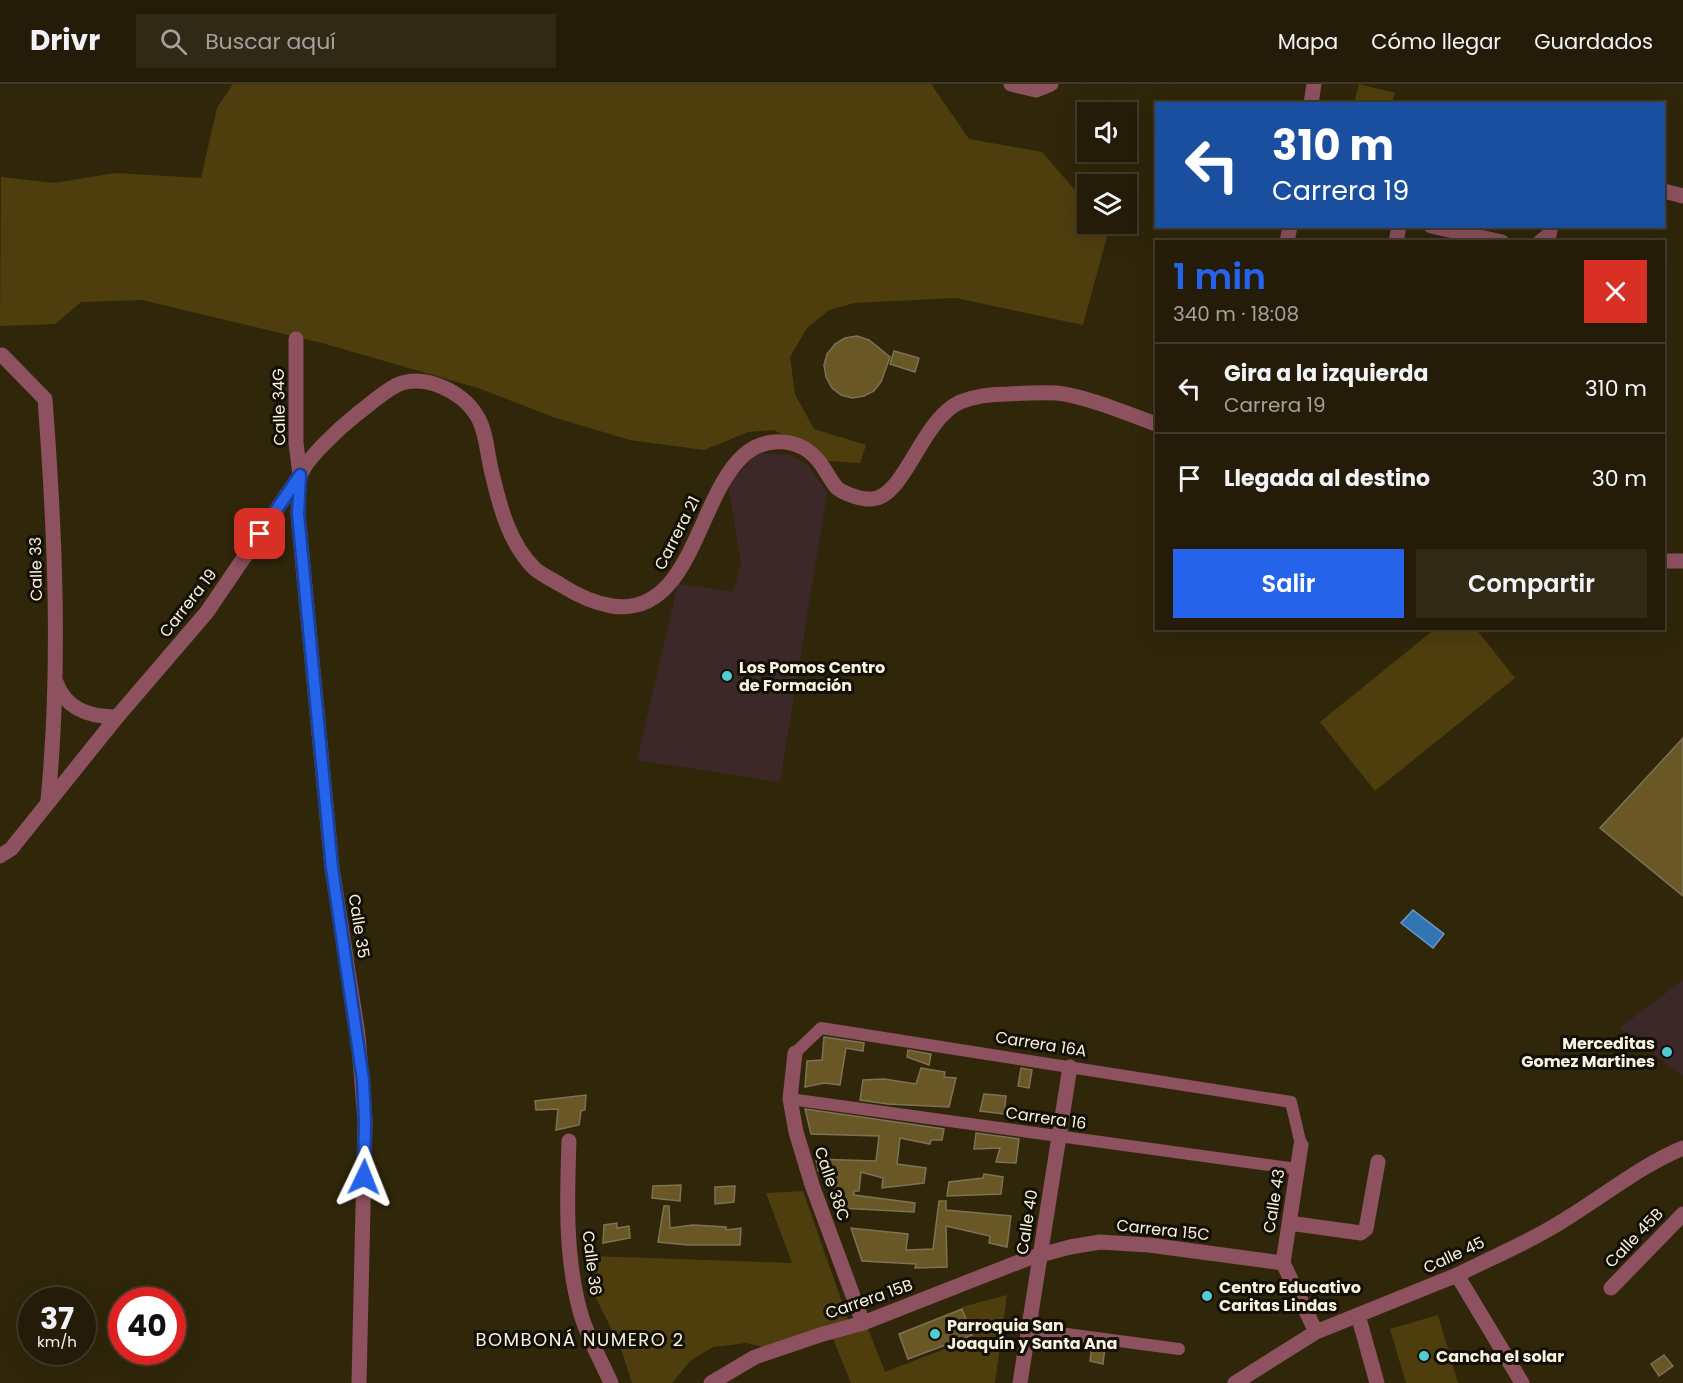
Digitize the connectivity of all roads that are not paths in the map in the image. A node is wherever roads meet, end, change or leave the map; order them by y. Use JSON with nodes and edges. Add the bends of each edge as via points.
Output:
{"nodes":[{"id":1,"x":1011,"y":84,"type":"edge"},
{"id":2,"x":1052,"y":84,"type":"edge"},
{"id":3,"x":1314,"y":84,"type":"edge"},
{"id":4,"x":1311,"y":102,"type":"edge"},
{"id":5,"x":1665,"y":191,"type":"edge"},
{"id":6,"x":1683,"y":196,"type":"edge"},
{"id":7,"x":1440,"y":228,"type":"edge"},
{"id":8,"x":1551,"y":228,"type":"edge"},
{"id":9,"x":1493,"y":240,"type":"edge"},
{"id":10,"x":1543,"y":240,"type":"edge"},
{"id":11,"x":296,"y":339,"type":"dead end"},
{"id":12,"x":2,"y":355,"type":"dead end"},
{"id":13,"x":1155,"y":424,"type":"edge"},
{"id":14,"x":300,"y":475,"type":"junction"},
{"id":15,"x":1665,"y":561,"type":"edge"},
{"id":16,"x":1683,"y":561,"type":"edge"},
{"id":17,"x":55,"y":677,"type":"junction"},
{"id":18,"x":117,"y":717,"type":"junction"},
{"id":19,"x":48,"y":800,"type":"junction"},
{"id":20,"x":0,"y":856,"type":"edge"},
{"id":21,"x":795,"y":1053,"type":"joint"},
{"id":22,"x":1070,"y":1067,"type":"junction"},
{"id":23,"x":790,"y":1099,"type":"junction"},
{"id":24,"x":1060,"y":1136,"type":"junction"},
{"id":25,"x":569,"y":1141,"type":"dead end"},
{"id":26,"x":1300,"y":1145,"type":"joint"},
{"id":27,"x":1683,"y":1148,"type":"edge"},
{"id":28,"x":1378,"y":1162,"type":"dead end"},
{"id":29,"x":1297,"y":1169,"type":"junction"},
{"id":30,"x":1683,"y":1214,"type":"edge"},
{"id":31,"x":1289,"y":1223,"type":"junction"},
{"id":32,"x":1041,"y":1255,"type":"junction"},
{"id":33,"x":1283,"y":1263,"type":"junction"},
{"id":34,"x":1456,"y":1275,"type":"junction"},
{"id":35,"x":1611,"y":1288,"type":"dead end"},
{"id":36,"x":1358,"y":1315,"type":"junction"},
{"id":37,"x":863,"y":1323,"type":"junction"},
{"id":38,"x":1029,"y":1329,"type":"junction"},
{"id":39,"x":1316,"y":1332,"type":"junction"},
{"id":40,"x":1179,"y":1349,"type":"dead end"},
{"id":41,"x":359,"y":1383,"type":"edge"},
{"id":42,"x":611,"y":1383,"type":"edge"},
{"id":43,"x":711,"y":1383,"type":"edge"},
{"id":44,"x":1020,"y":1383,"type":"edge"},
{"id":45,"x":1234,"y":1383,"type":"edge"},
{"id":46,"x":1377,"y":1383,"type":"edge"},
{"id":47,"x":1522,"y":1383,"type":"edge"}],
"edges":[{"from":1,"to":2,"type":"street","via":[[1036,90]]},
{"from":3,"to":4,"type":"street"},
{"from":5,"to":6,"type":"street"},
{"from":7,"to":9,"type":"street"},
{"from":8,"to":10,"type":"street","via":[[1550,235]]},
{"from":11,"to":14,"type":"street","name":"Calle 34G","via":[[296,443]]},
{"from":12,"to":17,"type":"street","name":"Calle 33","via":[[45,399],[53,513]]},
{"from":13,"to":14,"type":"street","name":"Carrera 21","via":[[1059,393],[986,394],[957,403],[930,427],[898,484],[884,496],[868,500],[837,487],[815,457],[800,446],[771,442],[756,447],[742,457],[717,494],[674,581],[644,603],[624,607],[572,592],[535,569],[513,538],[500,504],[478,416],[450,391],[434,383],[415,381],[397,385],[329,439]]},
{"from":14,"to":18,"type":"street","name":"Carrera 19","via":[[207,612]]},
{"from":14,"to":41,"type":"street","name":"Calle 35","via":[[298,514],[332,868],[363,1080]]},
{"from":15,"to":16,"type":"street"},
{"from":17,"to":18,"type":"street","via":[[64,699],[77,710]]},
{"from":17,"to":19,"type":"street","name":"Calle 33"},
{"from":18,"to":19,"type":"street","name":"Carrera 19"},
{"from":19,"to":20,"type":"street","name":"Carrera 19","via":[[11,849]]},
{"from":21,"to":22,"type":"street","name":"Carrera 16A","via":[[821,1028]]},
{"from":21,"to":23,"type":"street","name":"Calle 38C"},
{"from":22,"to":24,"type":"street","name":"Calle 40"},
{"from":22,"to":26,"type":"street","name":"Carrera 16A","via":[[1291,1102]]},
{"from":23,"to":24,"type":"street","name":"Carrera 16"},
{"from":23,"to":37,"type":"street","name":"Calle 38C","via":[[812,1185]]},
{"from":24,"to":29,"type":"street","name":"Carrera 16"},
{"from":24,"to":32,"type":"street","name":"Calle 40"},
{"from":25,"to":42,"type":"street","name":"Calle 36","via":[[570,1251],[578,1302]]},
{"from":26,"to":29,"type":"street","name":"Calle 43"},
{"from":27,"to":34,"type":"street","name":"Calle 45","via":[[1659,1158],[1571,1216]]},
{"from":28,"to":31,"type":"street","via":[[1366,1229],[1361,1233]]},
{"from":29,"to":31,"type":"street","name":"Calle 43"},
{"from":30,"to":35,"type":"street","name":"Calle 45B"},
{"from":31,"to":33,"type":"street","name":"Calle 43"},
{"from":32,"to":33,"type":"street","name":"Carrera 15C","via":[[1100,1242]]},
{"from":32,"to":37,"type":"street","name":"Carrera 15B"},
{"from":32,"to":38,"type":"street","name":"Calle 40"},
{"from":33,"to":39,"type":"street"},
{"from":34,"to":36,"type":"street","name":"Calle 45"},
{"from":34,"to":47,"type":"street"},
{"from":36,"to":39,"type":"street","name":"Calle 45"},
{"from":36,"to":46,"type":"street"},
{"from":37,"to":43,"type":"street","name":"Carrera 15B","via":[[755,1357]]},
{"from":38,"to":40,"type":"street"},
{"from":38,"to":44,"type":"street","name":"Calle 40"},
{"from":39,"to":45,"type":"street","name":"Calle 45"}]}
